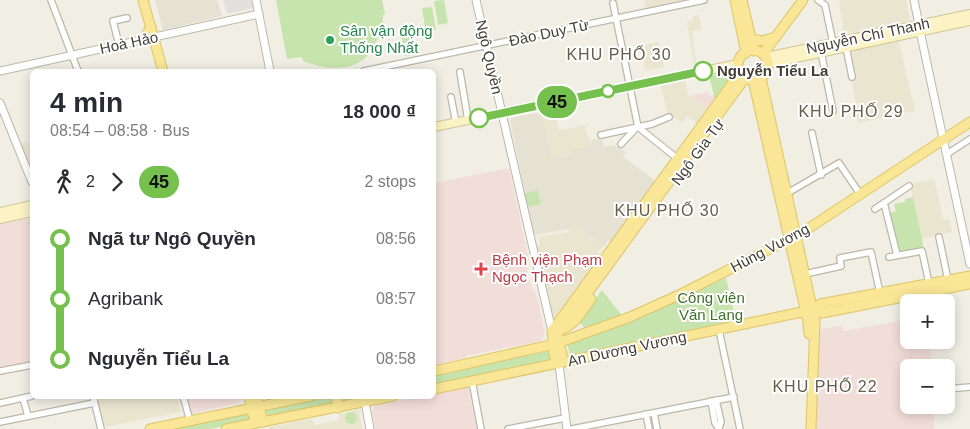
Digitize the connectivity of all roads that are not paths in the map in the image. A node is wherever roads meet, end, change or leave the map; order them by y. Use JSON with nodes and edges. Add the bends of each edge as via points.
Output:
{"nodes":[{"id":1,"x":51,"y":0,"type":"edge"},
{"id":2,"x":143,"y":0,"type":"edge"},
{"id":3,"x":256,"y":0,"type":"edge"},
{"id":4,"x":476,"y":0,"type":"edge"},
{"id":5,"x":704,"y":0,"type":"edge"},
{"id":6,"x":734,"y":0,"type":"edge"},
{"id":7,"x":742,"y":0,"type":"edge"},
{"id":8,"x":802,"y":0,"type":"edge"},
{"id":9,"x":818,"y":0,"type":"edge"},
{"id":10,"x":914,"y":0,"type":"edge"},
{"id":11,"x":613,"y":3,"type":"dead end"},
{"id":12,"x":259,"y":14,"type":"junction"},
{"id":13,"x":970,"y":14,"type":"edge"},
{"id":14,"x":127,"y":18,"type":"dead end"},
{"id":15,"x":614,"y":19,"type":"junction"},
{"id":16,"x":970,"y":21,"type":"edge"},
{"id":17,"x":151,"y":27,"type":"junction"},
{"id":18,"x":920,"y":28,"type":"junction"},
{"id":19,"x":154,"y":37,"type":"junction"},
{"id":20,"x":776,"y":37,"type":"junction"},
{"id":21,"x":144,"y":39,"type":"junction"},
{"id":22,"x":751,"y":39,"type":"junction"},
{"id":23,"x":833,"y":43,"type":"junction"},
{"id":24,"x":119,"y":45,"type":"junction"},
{"id":25,"x":487,"y":46,"type":"junction"},
{"id":26,"x":846,"y":47,"type":"junction"},
{"id":27,"x":821,"y":52,"type":"junction"},
{"id":28,"x":72,"y":55,"type":"junction"},
{"id":29,"x":759,"y":56,"type":"junction"},
{"id":30,"x":77,"y":69,"type":"edge"},
{"id":31,"x":162,"y":69,"type":"edge"},
{"id":32,"x":270,"y":69,"type":"edge"},
{"id":33,"x":374,"y":69,"type":"edge"},
{"id":34,"x":0,"y":71,"type":"edge"},
{"id":35,"x":460,"y":72,"type":"dead end"},
{"id":36,"x":748,"y":76,"type":"junction"},
{"id":37,"x":852,"y":76,"type":"dead end"},
{"id":38,"x":630,"y":86,"type":"junction"},
{"id":39,"x":451,"y":97,"type":"dead end"},
{"id":40,"x":0,"y":103,"type":"edge"},
{"id":41,"x":834,"y":111,"type":"dead end"},
{"id":42,"x":502,"y":113,"type":"junction"},
{"id":43,"x":669,"y":117,"type":"dead end"},
{"id":44,"x":468,"y":120,"type":"junction"},
{"id":45,"x":456,"y":122,"type":"junction"},
{"id":46,"x":970,"y":122,"type":"edge"},
{"id":47,"x":436,"y":127,"type":"edge"},
{"id":48,"x":638,"y":127,"type":"junction"},
{"id":49,"x":812,"y":133,"type":"dead end"},
{"id":50,"x":602,"y":135,"type":"dead end"},
{"id":51,"x":944,"y":139,"type":"junction"},
{"id":52,"x":970,"y":139,"type":"edge"},
{"id":53,"x":621,"y":144,"type":"dead end"},
{"id":54,"x":947,"y":154,"type":"junction"},
{"id":55,"x":681,"y":166,"type":"junction"},
{"id":56,"x":821,"y":175,"type":"junction"},
{"id":57,"x":30,"y":177,"type":"edge"},
{"id":58,"x":909,"y":186,"type":"dead end"},
{"id":59,"x":860,"y":194,"type":"junction"},
{"id":60,"x":783,"y":195,"type":"junction"},
{"id":61,"x":884,"y":202,"type":"junction"},
{"id":62,"x":30,"y":208,"type":"edge"},
{"id":63,"x":30,"y":209,"type":"edge"},
{"id":64,"x":875,"y":209,"type":"dead end"},
{"id":65,"x":0,"y":212,"type":"edge"},
{"id":66,"x":641,"y":215,"type":"junction"},
{"id":67,"x":0,"y":219,"type":"edge"},
{"id":68,"x":634,"y":235,"type":"junction"},
{"id":69,"x":939,"y":237,"type":"dead end"},
{"id":70,"x":792,"y":238,"type":"junction"},
{"id":71,"x":796,"y":253,"type":"junction"},
{"id":72,"x":613,"y":254,"type":"junction"},
{"id":73,"x":897,"y":255,"type":"junction"},
{"id":74,"x":888,"y":257,"type":"dead end"},
{"id":75,"x":970,"y":264,"type":"edge"},
{"id":76,"x":805,"y":274,"type":"junction"},
{"id":77,"x":970,"y":276,"type":"edge"},
{"id":78,"x":599,"y":278,"type":"junction"},
{"id":79,"x":929,"y":283,"type":"junction"},
{"id":80,"x":949,"y":284,"type":"junction"},
{"id":81,"x":970,"y":284,"type":"edge"},
{"id":82,"x":880,"y":293,"type":"junction"},
{"id":83,"x":809,"y":311,"type":"junction"},
{"id":84,"x":573,"y":319,"type":"junction"},
{"id":85,"x":719,"y":330,"type":"junction"},
{"id":86,"x":584,"y":334,"type":"junction"},
{"id":87,"x":555,"y":336,"type":"junction"},
{"id":88,"x":559,"y":364,"type":"junction"},
{"id":89,"x":30,"y":365,"type":"edge"},
{"id":90,"x":436,"y":370,"type":"edge"},
{"id":91,"x":0,"y":371,"type":"edge"},
{"id":92,"x":472,"y":381,"type":"junction"},
{"id":93,"x":970,"y":386,"type":"edge"},
{"id":94,"x":436,"y":388,"type":"edge"},
{"id":95,"x":955,"y":389,"type":"edge"},
{"id":96,"x":809,"y":392,"type":"junction"},
{"id":97,"x":30,"y":396,"type":"edge"},
{"id":98,"x":734,"y":397,"type":"junction"},
{"id":99,"x":23,"y":398,"type":"junction"},
{"id":100,"x":93,"y":399,"type":"edge"},
{"id":101,"x":184,"y":399,"type":"edge"},
{"id":102,"x":247,"y":399,"type":"edge"},
{"id":103,"x":251,"y":399,"type":"edge"},
{"id":104,"x":256,"y":399,"type":"edge"},
{"id":105,"x":296,"y":399,"type":"edge"},
{"id":106,"x":336,"y":399,"type":"edge"},
{"id":107,"x":379,"y":399,"type":"edge"},
{"id":108,"x":713,"y":401,"type":"junction"},
{"id":109,"x":365,"y":402,"type":"junction"},
{"id":110,"x":0,"y":403,"type":"edge"},
{"id":111,"x":255,"y":407,"type":"junction"},
{"id":112,"x":338,"y":408,"type":"junction"},
{"id":113,"x":240,"y":410,"type":"junction"},
{"id":114,"x":654,"y":413,"type":"junction"},
{"id":115,"x":646,"y":414,"type":"junction"},
{"id":116,"x":28,"y":416,"type":"junction"},
{"id":117,"x":565,"y":418,"type":"junction"},
{"id":118,"x":0,"y":422,"type":"edge"},
{"id":119,"x":191,"y":425,"type":"edge"},
{"id":120,"x":261,"y":425,"type":"edge"},
{"id":121,"x":588,"y":427,"type":"edge"},
{"id":122,"x":719,"y":428,"type":"edge"},
{"id":123,"x":101,"y":429,"type":"edge"},
{"id":124,"x":150,"y":429,"type":"edge"},
{"id":125,"x":226,"y":429,"type":"edge"},
{"id":126,"x":370,"y":429,"type":"edge"},
{"id":127,"x":481,"y":429,"type":"edge"},
{"id":128,"x":508,"y":429,"type":"edge"},
{"id":129,"x":567,"y":429,"type":"edge"},
{"id":130,"x":572,"y":429,"type":"edge"},
{"id":131,"x":650,"y":429,"type":"edge"},
{"id":132,"x":657,"y":429,"type":"edge"},
{"id":133,"x":740,"y":429,"type":"edge"},
{"id":134,"x":804,"y":429,"type":"edge"},
{"id":135,"x":811,"y":429,"type":"edge"}],
"edges":[{"from":1,"to":28,"type":"street"},
{"from":2,"to":17,"type":"main road"},
{"from":3,"to":12,"type":"street"},
{"from":4,"to":25,"type":"street","name":"Ngô Quyền"},
{"from":5,"to":15,"type":"street","name":"Đào Duy Từ"},
{"from":6,"to":29,"type":"main road"},
{"from":7,"to":22,"type":"main road"},
{"from":8,"to":20,"type":"main road"},
{"from":9,"to":23,"type":"street","via":[[825,5]]},
{"from":10,"to":18,"type":"street"},
{"from":11,"to":15,"type":"street"},
{"from":12,"to":19,"type":"street","name":"Hoà Hảo"},
{"from":12,"to":32,"type":"street"},
{"from":13,"to":18,"type":"main road","name":"Nguyễn Chí Thanh"},
{"from":14,"to":24,"type":"street","via":[[113,21]]},
{"from":15,"to":25,"type":"street","name":"Đào Duy Từ"},
{"from":15,"to":38,"type":"street"},
{"from":16,"to":18,"type":"main road","name":"Nguyễn Chí Thanh"},
{"from":17,"to":19,"type":"main road"},
{"from":17,"to":21,"type":"main road"},
{"from":18,"to":23,"type":"main road","name":"Nguyễn Chí Thanh"},
{"from":18,"to":26,"type":"main road","name":"Nguyễn Chí Thanh"},
{"from":18,"to":51,"type":"street"},
{"from":19,"to":21,"type":"street","name":"Hoà Hảo"},
{"from":19,"to":31,"type":"main road"},
{"from":20,"to":22,"type":"main road","via":[[762,41]]},
{"from":20,"to":29,"type":"main road"},
{"from":21,"to":24,"type":"street","name":"Hoà Hảo"},
{"from":22,"to":29,"type":"main road"},
{"from":23,"to":29,"type":"main road","name":"Nguyễn Chí Thanh"},
{"from":24,"to":28,"type":"street","name":"Hoà Hảo"},
{"from":25,"to":33,"type":"street","name":"Đào Duy Từ"},
{"from":25,"to":42,"type":"street","name":"Ngô Quyền"},
{"from":26,"to":27,"type":"main road","name":"Nguyễn Chí Thanh"},
{"from":26,"to":37,"type":"street"},
{"from":27,"to":29,"type":"main road","name":"Nguyễn Chí Thanh"},
{"from":27,"to":41,"type":"street"},
{"from":28,"to":30,"type":"street"},
{"from":28,"to":34,"type":"street","name":"Hoà Hảo"},
{"from":29,"to":36,"type":"main road"},
{"from":29,"to":36,"type":"main road","via":[[766,72]]},
{"from":35,"to":44,"type":"street"},
{"from":36,"to":38,"type":"main road"},
{"from":36,"to":55,"type":"main road","name":"Ngô Gia Tự"},
{"from":36,"to":55,"type":"main road"},
{"from":36,"to":60,"type":"main road"},
{"from":38,"to":42,"type":"main road"},
{"from":38,"to":48,"type":"street"},
{"from":39,"to":45,"type":"street"},
{"from":40,"to":57,"type":"street"},
{"from":42,"to":44,"type":"main road"},
{"from":42,"to":87,"type":"street","name":"Ngô Quyền"},
{"from":43,"to":48,"type":"street"},
{"from":44,"to":45,"type":"main road"},
{"from":45,"to":47,"type":"main road"},
{"from":46,"to":51,"type":"main road","name":"Hùng Vương"},
{"from":48,"to":50,"type":"street"},
{"from":48,"to":53,"type":"street"},
{"from":48,"to":55,"type":"street"},
{"from":49,"to":56,"type":"street"},
{"from":51,"to":54,"type":"street"},
{"from":51,"to":59,"type":"main road","name":"Hùng Vương"},
{"from":52,"to":54,"type":"street"},
{"from":54,"to":75,"type":"street"},
{"from":55,"to":66,"type":"main road","name":"Ngô Gia Tự"},
{"from":55,"to":68,"type":"main road","name":"Ngô Gia Tự"},
{"from":56,"to":59,"type":"street","via":[[839,163]]},
{"from":56,"to":60,"type":"street"},
{"from":58,"to":61,"type":"street"},
{"from":59,"to":70,"type":"main road","name":"Hùng Vương"},
{"from":60,"to":70,"type":"main road"},
{"from":61,"to":64,"type":"street"},
{"from":61,"to":73,"type":"street"},
{"from":62,"to":65,"type":"main road"},
{"from":63,"to":67,"type":"main road"},
{"from":66,"to":68,"type":"main road","name":"Ngô Gia Tự"},
{"from":66,"to":72,"type":"main road"},
{"from":68,"to":72,"type":"main road","name":"Ngô Gia Tự"},
{"from":68,"to":78,"type":"main road","name":"Ngô Gia Tự"},
{"from":69,"to":80,"type":"street"},
{"from":70,"to":71,"type":"main road"},
{"from":70,"to":86,"type":"main road","name":"Hùng Vương","via":[[681,294]]},
{"from":71,"to":76,"type":"main road"},
{"from":71,"to":83,"type":"main road"},
{"from":72,"to":78,"type":"main road","name":"Ngô Gia Tự"},
{"from":73,"to":74,"type":"street"},
{"from":73,"to":79,"type":"street","via":[[922,251]]},
{"from":76,"to":82,"type":"street","via":[[841,266],[840,258],[871,252]]},
{"from":76,"to":83,"type":"main road"},
{"from":77,"to":80,"type":"main road","name":"An Dương Vương"},
{"from":78,"to":84,"type":"main road","name":"Ngô Gia Tự"},
{"from":78,"to":87,"type":"main road"},
{"from":79,"to":80,"type":"main road","name":"An Dương Vương"},
{"from":79,"to":82,"type":"main road","name":"An Dương Vương"},
{"from":80,"to":81,"type":"main road","name":"An Dương Vương"},
{"from":80,"to":83,"type":"main road","name":"An Dương Vương","via":[[822,314]]},
{"from":82,"to":83,"type":"main road","name":"An Dương Vương","via":[[820,304]]},
{"from":83,"to":85,"type":"main road","name":"An Dương Vương"},
{"from":83,"to":96,"type":"main road","via":[[815,326]]},
{"from":84,"to":86,"type":"main road"},
{"from":84,"to":87,"type":"main road","name":"Ngô Gia Tự"},
{"from":85,"to":88,"type":"main road","name":"An Dương Vương"},
{"from":85,"to":98,"type":"street"},
{"from":86,"to":87,"type":"main road","name":"Hùng Vương"},
{"from":87,"to":88,"type":"main road","via":[[562,358]]},
{"from":87,"to":90,"type":"main road"},
{"from":88,"to":92,"type":"main road","name":"An Dương Vương"},
{"from":88,"to":117,"type":"street"},
{"from":89,"to":91,"type":"street"},
{"from":92,"to":94,"type":"main road","name":"An Dương Vương"},
{"from":92,"to":127,"type":"street"},
{"from":93,"to":95,"type":"street"},
{"from":96,"to":134,"type":"main road"},
{"from":96,"to":135,"type":"main road"},
{"from":97,"to":99,"type":"street"},
{"from":98,"to":108,"type":"street"},
{"from":98,"to":133,"type":"street"},
{"from":99,"to":110,"type":"street"},
{"from":99,"to":116,"type":"street"},
{"from":100,"to":116,"type":"street"},
{"from":100,"to":123,"type":"street"},
{"from":101,"to":119,"type":"street"},
{"from":102,"to":113,"type":"main road"},
{"from":103,"to":111,"type":"main road"},
{"from":104,"to":111,"type":"main road"},
{"from":105,"to":111,"type":"main road"},
{"from":106,"to":112,"type":"main road"},
{"from":107,"to":109,"type":"main road"},
{"from":108,"to":114,"type":"street"},
{"from":108,"to":122,"type":"street","via":[[715,423]]},
{"from":109,"to":112,"type":"main road"},
{"from":109,"to":126,"type":"street"},
{"from":111,"to":113,"type":"main road"},
{"from":111,"to":120,"type":"main road"},
{"from":112,"to":120,"type":"main road"},
{"from":113,"to":119,"type":"main road"},
{"from":114,"to":115,"type":"street"},
{"from":114,"to":132,"type":"street"},
{"from":115,"to":121,"type":"street"},
{"from":115,"to":131,"type":"street"},
{"from":116,"to":118,"type":"street"},
{"from":117,"to":128,"type":"street"},
{"from":117,"to":129,"type":"street"},
{"from":119,"to":124,"type":"main road"},
{"from":120,"to":125,"type":"main road"},
{"from":121,"to":130,"type":"street"}]}
